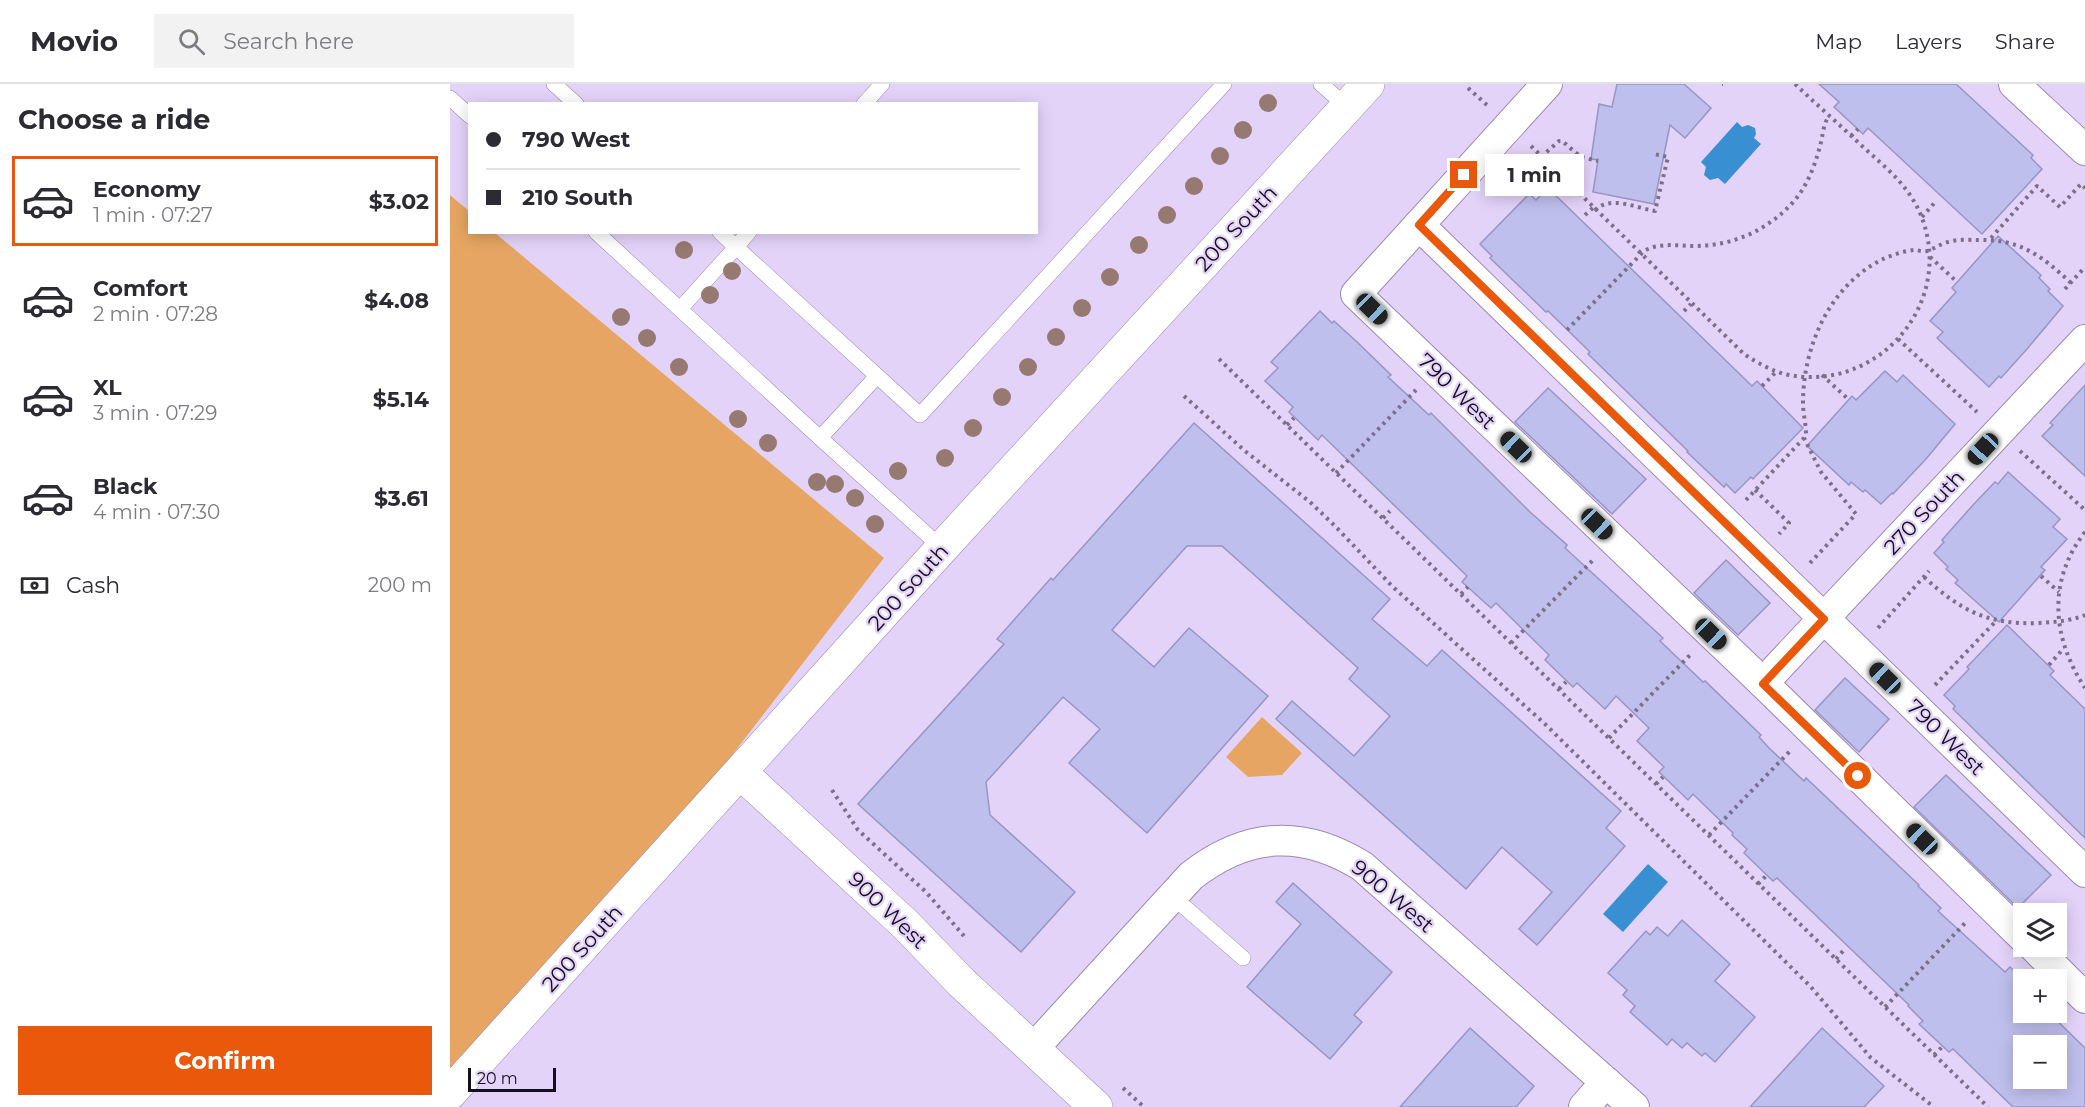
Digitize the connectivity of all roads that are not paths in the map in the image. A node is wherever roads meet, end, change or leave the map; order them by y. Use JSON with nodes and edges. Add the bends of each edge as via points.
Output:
{"nodes":[{"id":1,"x":554,"y":84,"type":"edge"},
{"id":2,"x":882,"y":84,"type":"edge"},
{"id":3,"x":1224,"y":84,"type":"edge"},
{"id":4,"x":1321,"y":84,"type":"edge"},
{"id":5,"x":1548,"y":84,"type":"edge"},
{"id":6,"x":2014,"y":84,"type":"edge"},
{"id":7,"x":1358,"y":95,"type":"edge"},
{"id":8,"x":450,"y":98,"type":"edge"},
{"id":9,"x":574,"y":102,"type":"edge"},
{"id":10,"x":866,"y":102,"type":"edge"},
{"id":11,"x":468,"y":114,"type":"edge"},
{"id":12,"x":2085,"y":150,"type":"edge"},
{"id":13,"x":1419,"y":225,"type":"junction"},
{"id":14,"x":598,"y":234,"type":"edge"},
{"id":15,"x":722,"y":234,"type":"edge"},
{"id":16,"x":747,"y":234,"type":"edge"},
{"id":17,"x":736,"y":247,"type":"junction"},
{"id":18,"x":680,"y":309,"type":"junction"},
{"id":19,"x":2085,"y":340,"type":"edge"},
{"id":20,"x":877,"y":376,"type":"junction"},
{"id":21,"x":819,"y":438,"type":"junction"},
{"id":22,"x":942,"y":548,"type":"junction"},
{"id":23,"x":1824,"y":619,"type":"junction"},
{"id":24,"x":1763,"y":684,"type":"junction"},
{"id":25,"x":741,"y":773,"type":"junction"},
{"id":26,"x":2085,"y":872,"type":"edge"},
{"id":27,"x":1173,"y":897,"type":"junction"},
{"id":28,"x":2013,"y":927,"type":"edge"},
{"id":29,"x":2043,"y":957,"type":"edge"},
{"id":30,"x":1244,"y":958,"type":"dead end"},
{"id":31,"x":2085,"y":998,"type":"edge"},
{"id":32,"x":1033,"y":1049,"type":"junction"},
{"id":33,"x":1606,"y":1082,"type":"junction"},
{"id":34,"x":450,"y":1093,"type":"edge"},
{"id":35,"x":1096,"y":1107,"type":"edge"},
{"id":36,"x":1584,"y":1107,"type":"edge"},
{"id":37,"x":1634,"y":1107,"type":"edge"}],
"edges":[{"from":1,"to":9,"type":"lane"},
{"from":2,"to":10,"type":"lane"},
{"from":3,"to":20,"type":"lane","via":[[920,415]]},
{"from":4,"to":7,"type":"lane"},
{"from":5,"to":13,"type":"street"},
{"from":6,"to":12,"type":"street"},
{"from":7,"to":22,"type":"street","name":"200 South"},
{"from":8,"to":11,"type":"lane"},
{"from":13,"to":23,"type":"street","name":"790 West"},
{"from":13,"to":24,"type":"street","name":"790 West","via":[[1356,294]]},
{"from":14,"to":18,"type":"lane"},
{"from":15,"to":17,"type":"lane"},
{"from":16,"to":17,"type":"lane"},
{"from":17,"to":18,"type":"lane"},
{"from":17,"to":20,"type":"lane"},
{"from":18,"to":21,"type":"lane"},
{"from":19,"to":23,"type":"street","name":"270 South"},
{"from":20,"to":21,"type":"lane"},
{"from":21,"to":22,"type":"lane"},
{"from":22,"to":25,"type":"street","name":"200 South"},
{"from":23,"to":24,"type":"street","name":"270 South"},
{"from":23,"to":26,"type":"street","name":"790 West"},
{"from":24,"to":28,"type":"street","name":"790 West"},
{"from":25,"to":32,"type":"street","name":"900 West"},
{"from":25,"to":34,"type":"street","name":"200 South"},
{"from":27,"to":30,"type":"lane"},
{"from":27,"to":32,"type":"street","name":"900 West"},
{"from":27,"to":33,"type":"street","name":"900 West","via":[[1210,861],[1254,843],[1300,841],[1343,854],[1362,866]]},
{"from":29,"to":31,"type":"street"},
{"from":32,"to":35,"type":"street","name":"900 West"},
{"from":33,"to":36,"type":"street"},
{"from":33,"to":37,"type":"street","name":"900 West"}]}
